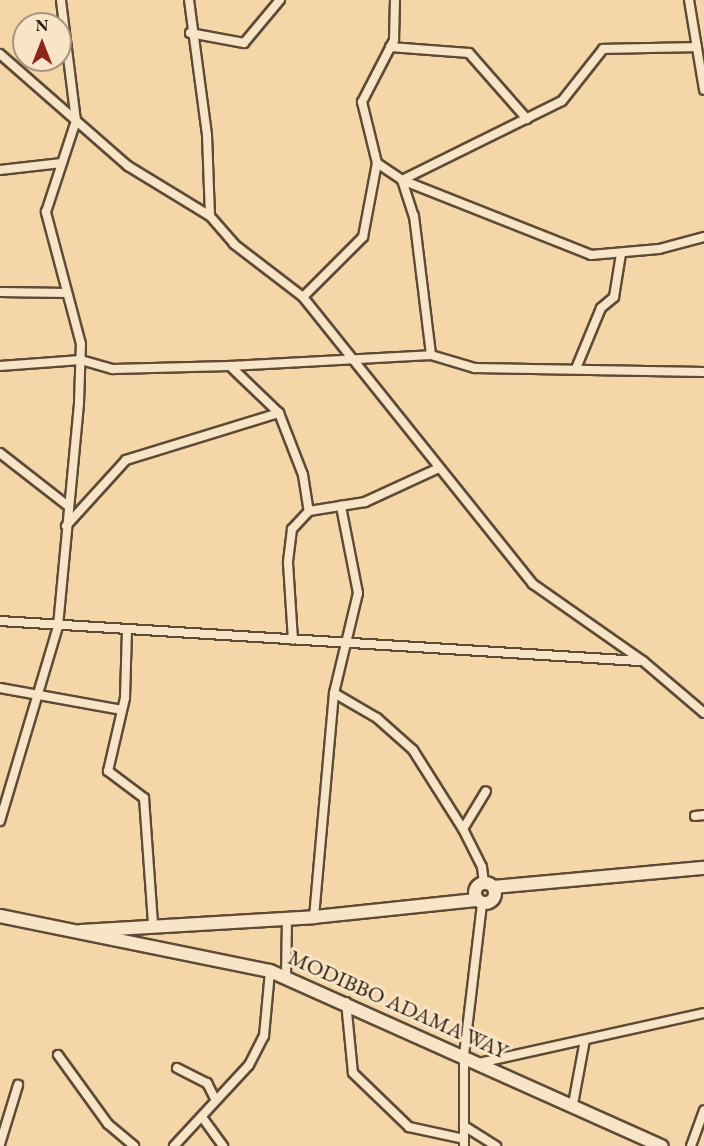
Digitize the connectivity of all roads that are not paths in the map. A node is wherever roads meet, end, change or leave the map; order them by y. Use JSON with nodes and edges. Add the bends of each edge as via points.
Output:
{"nodes":[{"id":1,"x":61,"y":0,"type":"edge"},
{"id":2,"x":189,"y":0,"type":"edge"},
{"id":3,"x":280,"y":0,"type":"edge"},
{"id":4,"x":395,"y":0,"type":"edge"},
{"id":5,"x":689,"y":0,"type":"edge"},
{"id":6,"x":190,"y":33,"type":"junction"},
{"id":7,"x":697,"y":46,"type":"junction"},
{"id":8,"x":390,"y":47,"type":"junction"},
{"id":9,"x":0,"y":54,"type":"edge"},
{"id":10,"x":702,"y":72,"type":"edge"},
{"id":11,"x":704,"y":90,"type":"edge"},
{"id":12,"x":526,"y":119,"type":"junction"},
{"id":13,"x":76,"y":121,"type":"junction"},
{"id":14,"x":62,"y":163,"type":"junction"},
{"id":15,"x":377,"y":163,"type":"junction"},
{"id":16,"x":0,"y":170,"type":"edge"},
{"id":17,"x":402,"y":180,"type":"junction"},
{"id":18,"x":210,"y":216,"type":"junction"},
{"id":19,"x":704,"y":237,"type":"edge"},
{"id":20,"x":621,"y":254,"type":"junction"},
{"id":21,"x":0,"y":291,"type":"edge"},
{"id":22,"x":67,"y":293,"type":"junction"},
{"id":23,"x":303,"y":297,"type":"junction"},
{"id":24,"x":431,"y":355,"type":"junction"},
{"id":25,"x":81,"y":360,"type":"junction"},
{"id":26,"x":357,"y":360,"type":"junction"},
{"id":27,"x":0,"y":366,"type":"edge"},
{"id":28,"x":231,"y":366,"type":"junction"},
{"id":29,"x":577,"y":366,"type":"junction"},
{"id":30,"x":704,"y":372,"type":"edge"},
{"id":31,"x":279,"y":414,"type":"junction"},
{"id":32,"x":0,"y":453,"type":"edge"},
{"id":33,"x":439,"y":468,"type":"junction"},
{"id":34,"x":341,"y":506,"type":"junction"},
{"id":35,"x":68,"y":507,"type":"junction"},
{"id":36,"x":309,"y":511,"type":"junction"},
{"id":37,"x":66,"y":526,"type":"junction"},
{"id":38,"x":0,"y":621,"type":"edge"},
{"id":39,"x":57,"y":626,"type":"junction"},
{"id":40,"x":127,"y":630,"type":"junction"},
{"id":41,"x":293,"y":640,"type":"junction"},
{"id":42,"x":344,"y":645,"type":"junction"},
{"id":43,"x":643,"y":661,"type":"junction"},
{"id":44,"x":0,"y":688,"type":"edge"},
{"id":45,"x":39,"y":693,"type":"junction"},
{"id":46,"x":334,"y":693,"type":"junction"},
{"id":47,"x":122,"y":710,"type":"junction"},
{"id":48,"x":704,"y":713,"type":"edge"},
{"id":49,"x":486,"y":791,"type":"dead end"},
{"id":50,"x":0,"y":821,"type":"edge"},
{"id":51,"x":463,"y":829,"type":"junction"},
{"id":52,"x":704,"y":868,"type":"edge"},
{"id":53,"x":484,"y":893,"type":"junction"},
{"id":54,"x":0,"y":916,"type":"edge"},
{"id":55,"x":315,"y":917,"type":"junction"},
{"id":56,"x":287,"y":918,"type":"junction"},
{"id":57,"x":153,"y":923,"type":"junction"},
{"id":58,"x":69,"y":933,"type":"junction"},
{"id":59,"x":270,"y":971,"type":"junction"},
{"id":60,"x":286,"y":977,"type":"junction"},
{"id":61,"x":346,"y":1001,"type":"junction"},
{"id":62,"x":704,"y":1014,"type":"edge"},
{"id":63,"x":585,"y":1040,"type":"junction"},
{"id":64,"x":58,"y":1055,"type":"dead end"},
{"id":65,"x":464,"y":1055,"type":"junction"},
{"id":66,"x":479,"y":1063,"type":"junction"},
{"id":67,"x":177,"y":1068,"type":"dead end"},
{"id":68,"x":18,"y":1085,"type":"dead end"},
{"id":69,"x":215,"y":1099,"type":"junction"},
{"id":70,"x":573,"y":1104,"type":"junction"},
{"id":71,"x":704,"y":1110,"type":"edge"},
{"id":72,"x":202,"y":1117,"type":"junction"},
{"id":73,"x":464,"y":1126,"type":"junction"},
{"id":74,"x":464,"y":1142,"type":"edge"},
{"id":75,"x":0,"y":1143,"type":"edge"},
{"id":76,"x":134,"y":1146,"type":"edge"},
{"id":77,"x":174,"y":1146,"type":"edge"},
{"id":78,"x":223,"y":1146,"type":"edge"},
{"id":79,"x":496,"y":1146,"type":"edge"},
{"id":80,"x":662,"y":1146,"type":"edge"},
{"id":81,"x":691,"y":1146,"type":"edge"}],
"edges":[{"from":1,"to":13,"type":"street"},
{"from":2,"to":6,"type":"street"},
{"from":3,"to":6,"type":"street","via":[[244,43]]},
{"from":4,"to":8,"type":"street"},
{"from":5,"to":7,"type":"street"},
{"from":6,"to":18,"type":"street","via":[[207,135]]},
{"from":7,"to":10,"type":"street"},
{"from":7,"to":12,"type":"street","via":[[603,49],[577,88]]},
{"from":8,"to":12,"type":"street","via":[[469,53]]},
{"from":8,"to":15,"type":"street","via":[[362,102]]},
{"from":9,"to":13,"type":"street"},
{"from":10,"to":11,"type":"street"},
{"from":12,"to":17,"type":"street"},
{"from":13,"to":14,"type":"street"},
{"from":13,"to":18,"type":"street","via":[[128,166]]},
{"from":14,"to":16,"type":"street"},
{"from":14,"to":22,"type":"street","via":[[46,212]]},
{"from":15,"to":17,"type":"street"},
{"from":15,"to":23,"type":"street","via":[[361,245]]},
{"from":17,"to":20,"type":"street","via":[[573,251]]},
{"from":17,"to":24,"type":"street","via":[[414,216]]},
{"from":18,"to":23,"type":"street","via":[[234,244]]},
{"from":19,"to":20,"type":"street"},
{"from":20,"to":29,"type":"street","via":[[614,297],[601,308]]},
{"from":21,"to":22,"type":"street"},
{"from":22,"to":25,"type":"street"},
{"from":23,"to":26,"type":"street"},
{"from":24,"to":26,"type":"street"},
{"from":24,"to":29,"type":"street","via":[[475,368]]},
{"from":25,"to":27,"type":"street"},
{"from":25,"to":28,"type":"street","via":[[113,369]]},
{"from":25,"to":35,"type":"street"},
{"from":26,"to":28,"type":"street"},
{"from":26,"to":33,"type":"street"},
{"from":28,"to":31,"type":"street"},
{"from":29,"to":30,"type":"street"},
{"from":31,"to":36,"type":"street","via":[[296,447]]},
{"from":31,"to":37,"type":"street","via":[[126,460]]},
{"from":32,"to":35,"type":"street"},
{"from":33,"to":34,"type":"street","via":[[404,487]]},
{"from":33,"to":43,"type":"street","via":[[533,584]]},
{"from":34,"to":36,"type":"street"},
{"from":34,"to":42,"type":"street","via":[[358,593]]},
{"from":35,"to":37,"type":"street"},
{"from":36,"to":41,"type":"street","via":[[292,529],[289,546]]},
{"from":37,"to":39,"type":"street"},
{"from":38,"to":39,"type":"street"},
{"from":39,"to":40,"type":"street"},
{"from":39,"to":45,"type":"street"},
{"from":40,"to":41,"type":"street"},
{"from":40,"to":47,"type":"street"},
{"from":41,"to":42,"type":"street"},
{"from":42,"to":43,"type":"street"},
{"from":42,"to":46,"type":"street"},
{"from":43,"to":48,"type":"street"},
{"from":44,"to":45,"type":"street"},
{"from":45,"to":47,"type":"street"},
{"from":45,"to":50,"type":"street"},
{"from":46,"to":51,"type":"street","via":[[376,718],[413,750]]},
{"from":46,"to":55,"type":"street"},
{"from":47,"to":57,"type":"street","via":[[108,771],[144,798]]},
{"from":49,"to":51,"type":"street"},
{"from":51,"to":53,"type":"street","via":[[482,867]]},
{"from":52,"to":53,"type":"main road","via":[[519,884]]},
{"from":53,"to":55,"type":"main road","via":[[442,903]]},
{"from":53,"to":65,"type":"street"},
{"from":54,"to":58,"type":"main road","name":"MODIBBO ADAMA WAY"},
{"from":55,"to":56,"type":"main road"},
{"from":56,"to":57,"type":"main road"},
{"from":56,"to":60,"type":"street"},
{"from":57,"to":58,"type":"main road"},
{"from":58,"to":59,"type":"main road","name":"MODIBBO ADAMA WAY"},
{"from":59,"to":60,"type":"main road","name":"MODIBBO ADAMA WAY"},
{"from":59,"to":69,"type":"street","via":[[264,1036],[249,1065]]},
{"from":60,"to":61,"type":"main road","name":"MODIBBO ADAMA WAY"},
{"from":61,"to":65,"type":"main road","name":"MODIBBO ADAMA WAY"},
{"from":61,"to":74,"type":"street","via":[[353,1073],[409,1127]]},
{"from":62,"to":63,"type":"street"},
{"from":63,"to":66,"type":"street"},
{"from":63,"to":70,"type":"street"},
{"from":64,"to":76,"type":"street","via":[[108,1124]]},
{"from":65,"to":66,"type":"main road","name":"MODIBBO ADAMA WAY"},
{"from":65,"to":73,"type":"street"},
{"from":66,"to":70,"type":"main road","name":"MODIBBO ADAMA WAY"},
{"from":67,"to":69,"type":"street","via":[[207,1083]]},
{"from":68,"to":75,"type":"street"},
{"from":69,"to":72,"type":"street"},
{"from":70,"to":80,"type":"main road","name":"MODIBBO ADAMA WAY"},
{"from":71,"to":81,"type":"street"},
{"from":72,"to":77,"type":"street"},
{"from":72,"to":78,"type":"street"},
{"from":73,"to":74,"type":"street"},
{"from":73,"to":79,"type":"street"}]}
